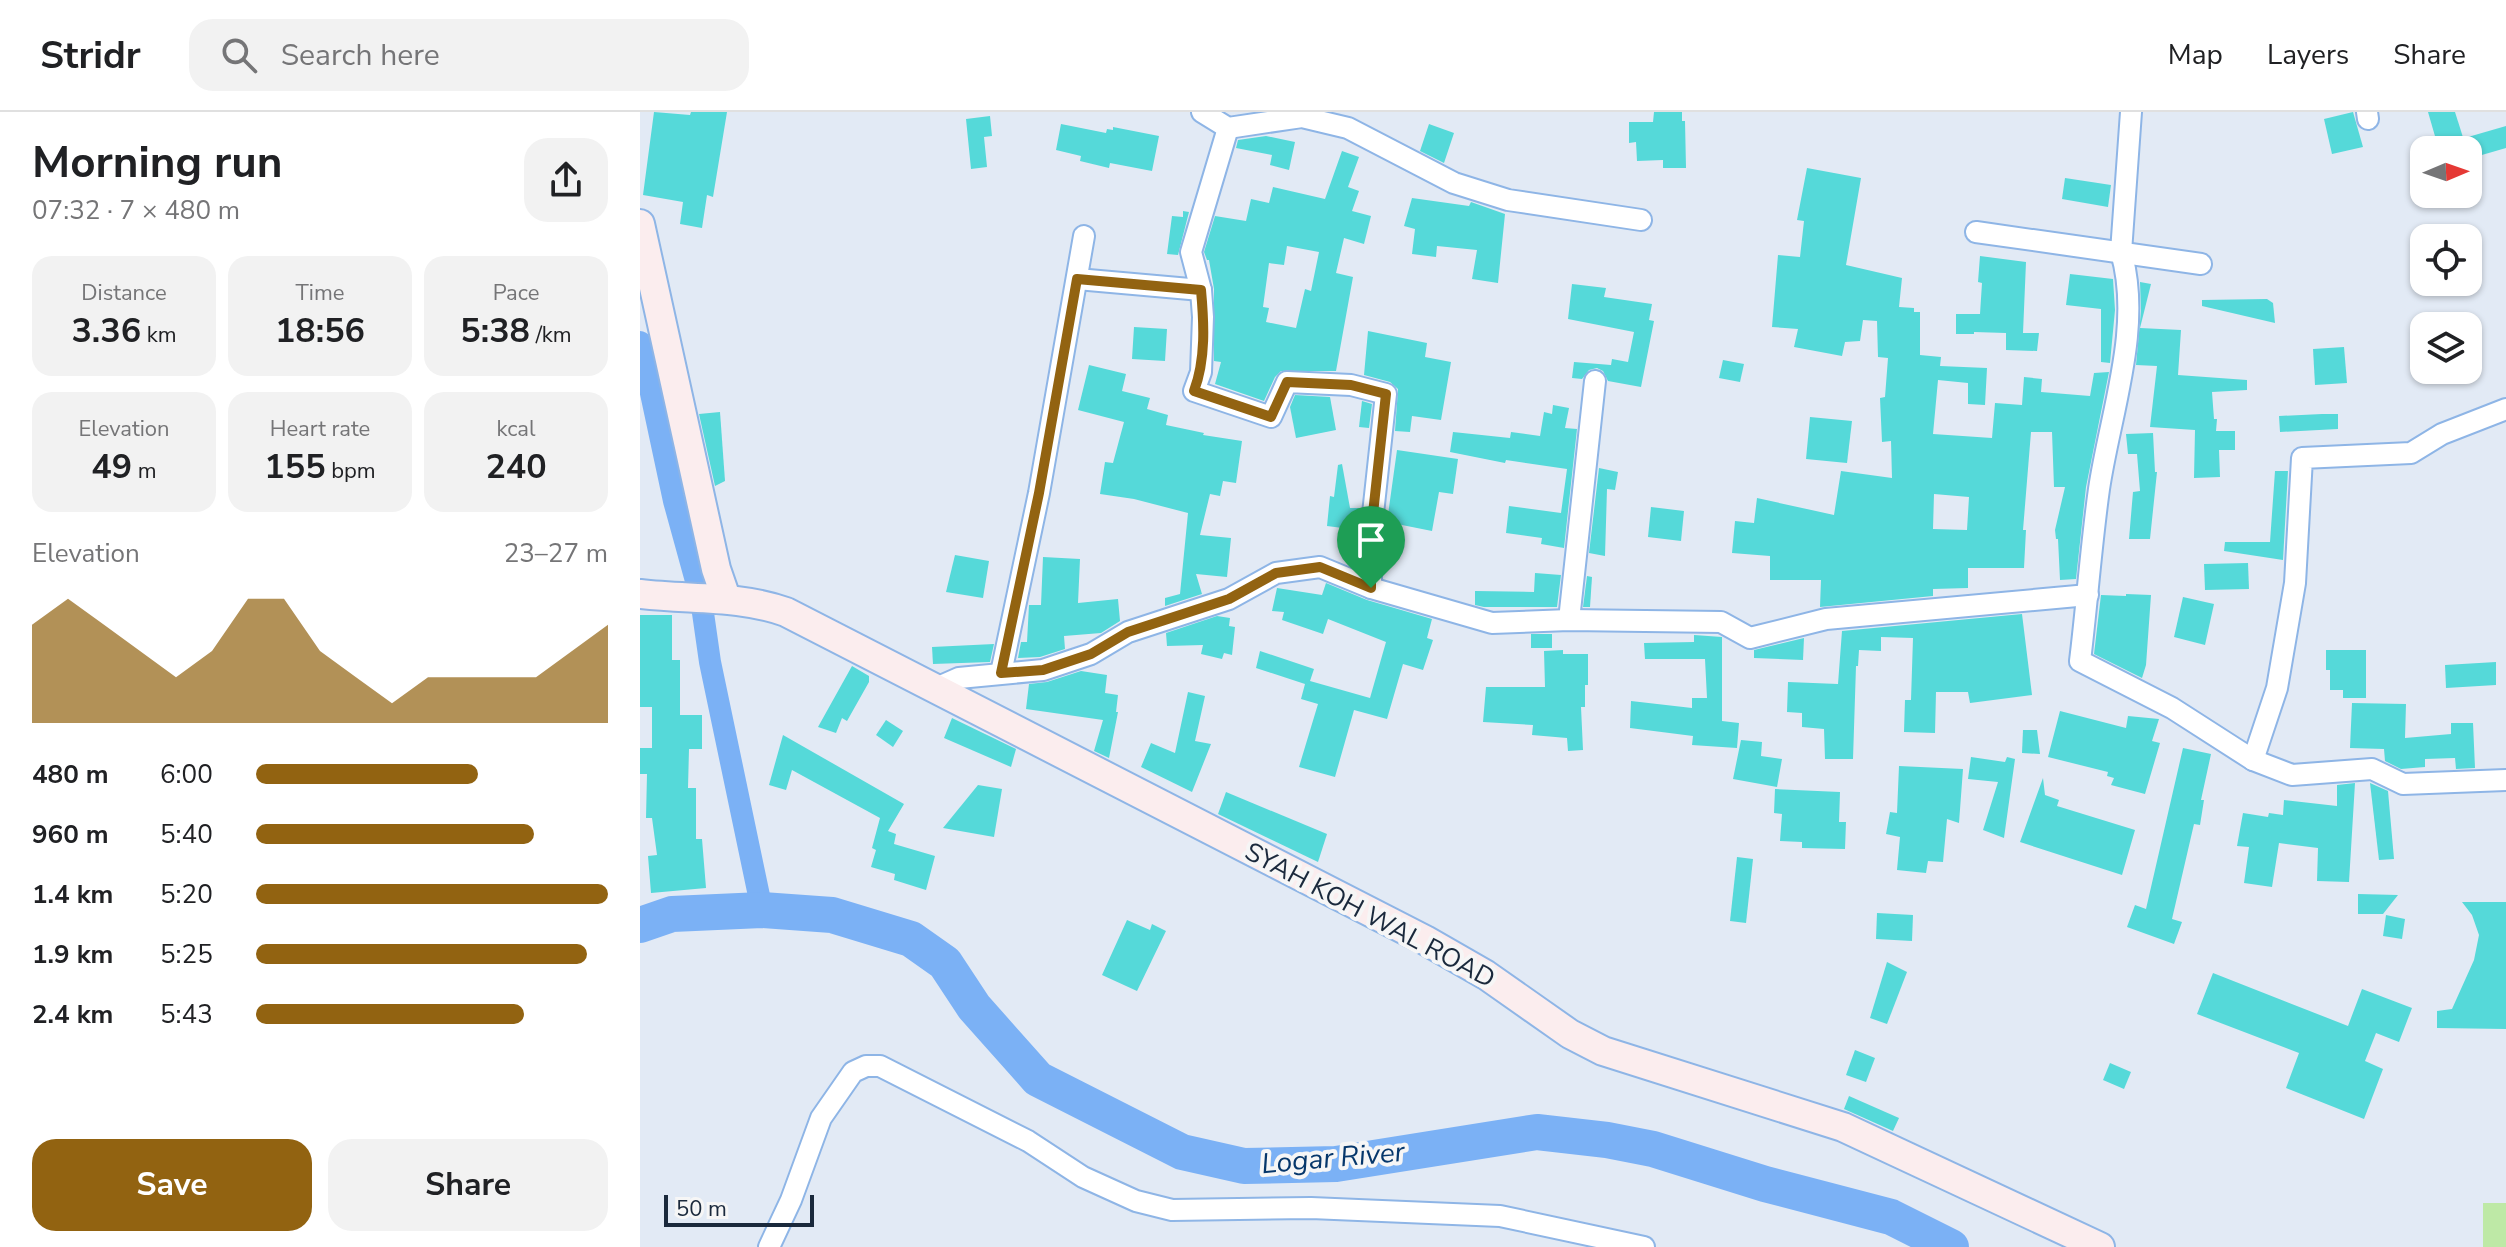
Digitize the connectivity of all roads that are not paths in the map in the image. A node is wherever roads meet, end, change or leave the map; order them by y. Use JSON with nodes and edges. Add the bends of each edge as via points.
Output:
{"nodes":[{"id":1,"x":1202,"y":112,"type":"edge"},
{"id":2,"x":2131,"y":112,"type":"edge"},
{"id":3,"x":1228,"y":128,"type":"junction"},
{"id":4,"x":1641,"y":220,"type":"dead end"},
{"id":5,"x":640,"y":224,"type":"edge"},
{"id":6,"x":1976,"y":232,"type":"dead end"},
{"id":7,"x":1084,"y":236,"type":"dead end"},
{"id":8,"x":2121,"y":252,"type":"junction"},
{"id":9,"x":2201,"y":264,"type":"dead end"},
{"id":10,"x":1077,"y":279,"type":"junction"},
{"id":11,"x":1201,"y":290,"type":"junction"},
{"id":12,"x":1595,"y":381,"type":"dead end"},
{"id":13,"x":2506,"y":409,"type":"edge"},
{"id":14,"x":1371,"y":588,"type":"junction"},
{"id":15,"x":640,"y":594,"type":"edge"},
{"id":16,"x":2088,"y":595,"type":"junction"},
{"id":17,"x":720,"y":598,"type":"junction"},
{"id":18,"x":1569,"y":620,"type":"junction"},
{"id":19,"x":1001,"y":673,"type":"junction"},
{"id":20,"x":934,"y":689,"type":"junction"},
{"id":21,"x":2253,"y":760,"type":"junction"},
{"id":22,"x":2506,"y":780,"type":"edge"},
{"id":23,"x":769,"y":1247,"type":"edge"},
{"id":24,"x":1644,"y":1247,"type":"edge"},
{"id":25,"x":2100,"y":1247,"type":"edge"}],
"edges":[{"from":1,"to":3,"type":"street"},
{"from":2,"to":8,"type":"street"},
{"from":3,"to":4,"type":"street","via":[[1302,117],[1348,128],[1454,183],[1487,194]]},
{"from":3,"to":11,"type":"street","via":[[1191,252]]},
{"from":5,"to":17,"type":"street"},
{"from":6,"to":8,"type":"street"},
{"from":7,"to":10,"type":"street"},
{"from":8,"to":9,"type":"street"},
{"from":8,"to":16,"type":"street","via":[[2128,274],[2126,341],[2099,487]]},
{"from":10,"to":11,"type":"street"},
{"from":10,"to":19,"type":"street"},
{"from":11,"to":14,"type":"street","via":[[1201,372],[1194,391],[1271,417],[1287,382],[1351,385],[1386,394],[1371,532]]},
{"from":12,"to":18,"type":"street"},
{"from":13,"to":21,"type":"street","via":[[2442,434],[2411,453],[2302,458],[2295,583],[2277,688]]},
{"from":14,"to":18,"type":"street","via":[[1492,623]]},
{"from":14,"to":19,"type":"street","via":[[1320,567],[1276,573],[1229,599],[1128,632],[1091,654],[1043,670]]},
{"from":15,"to":17,"type":"street","name":"SYAH KOH WAL ROAD"},
{"from":16,"to":18,"type":"street","via":[[1826,619],[1750,638],[1721,622]]},
{"from":16,"to":21,"type":"street","via":[[2080,661],[2172,708]]},
{"from":17,"to":20,"type":"street","name":"SYAH KOH WAL ROAD","via":[[759,602],[786,612]]},
{"from":19,"to":20,"type":"street","via":[[959,678]]},
{"from":20,"to":25,"type":"street","name":"SYAH KOH WAL ROAD","via":[[1425,940],[1603,1051],[1843,1127]]},
{"from":21,"to":22,"type":"street","via":[[2292,775],[2372,769],[2403,784]]},
{"from":23,"to":24,"type":"street","via":[[821,1118],[853,1072],[866,1066],[880,1066],[1028,1141],[1083,1177],[1136,1201],[1172,1210],[1311,1208],[1500,1216]]}]}
